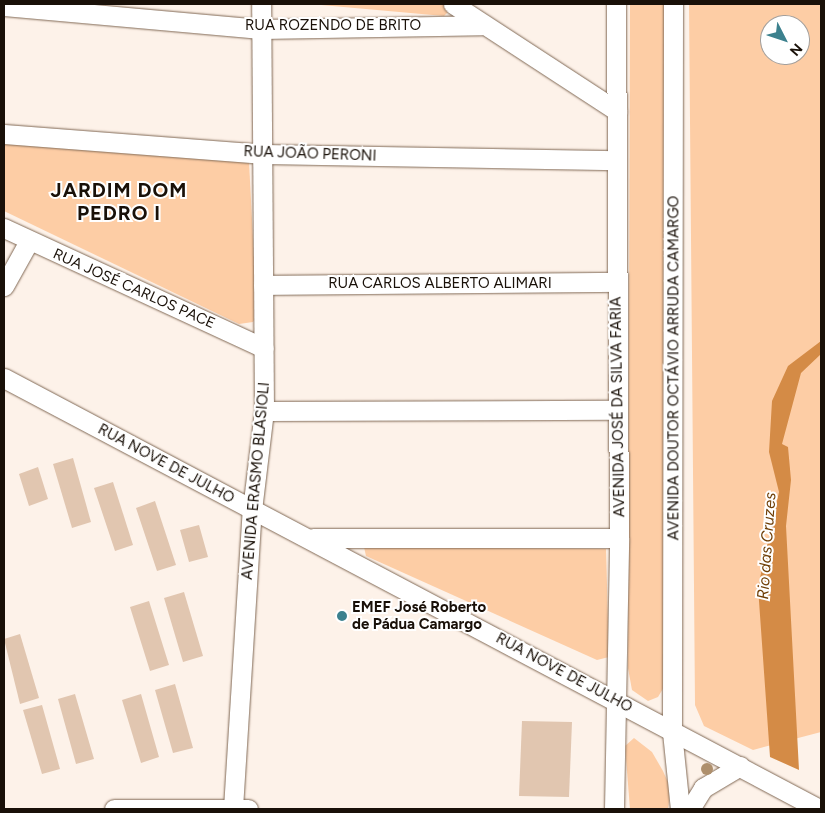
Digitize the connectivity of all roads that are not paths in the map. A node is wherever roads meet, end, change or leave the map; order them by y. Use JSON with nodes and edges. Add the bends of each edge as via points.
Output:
{"nodes":[{"id":1,"x":261,"y":4,"type":"edge"},
{"id":2,"x":453,"y":4,"type":"edge"},
{"id":3,"x":616,"y":4,"type":"edge"},
{"id":4,"x":673,"y":4,"type":"edge"},
{"id":5,"x":4,"y":6,"type":"edge"},
{"id":6,"x":482,"y":24,"type":"junction"},
{"id":7,"x":261,"y":29,"type":"junction"},
{"id":8,"x":617,"y":111,"type":"junction"},
{"id":9,"x":4,"y":134,"type":"edge"},
{"id":10,"x":264,"y":154,"type":"junction"},
{"id":11,"x":617,"y":160,"type":"junction"},
{"id":12,"x":4,"y":228,"type":"edge"},
{"id":13,"x":29,"y":241,"type":"junction"},
{"id":14,"x":617,"y":282,"type":"junction"},
{"id":15,"x":263,"y":285,"type":"junction"},
{"id":16,"x":4,"y":286,"type":"edge"},
{"id":17,"x":264,"y":348,"type":"junction"},
{"id":18,"x":4,"y":378,"type":"edge"},
{"id":19,"x":617,"y":410,"type":"junction"},
{"id":20,"x":264,"y":411,"type":"junction"},
{"id":21,"x":252,"y":510,"type":"junction"},
{"id":22,"x":313,"y":538,"type":"junction"},
{"id":23,"x":619,"y":538,"type":"junction"},
{"id":24,"x":614,"y":700,"type":"junction"},
{"id":25,"x":672,"y":732,"type":"junction"},
{"id":26,"x":745,"y":769,"type":"junction"},
{"id":27,"x":170,"y":808,"type":"edge"},
{"id":28,"x":114,"y":809,"type":"edge"},
{"id":29,"x":240,"y":809,"type":"edge"},
{"id":30,"x":614,"y":809,"type":"edge"},
{"id":31,"x":680,"y":809,"type":"edge"},
{"id":32,"x":690,"y":809,"type":"edge"},
{"id":33,"x":819,"y":809,"type":"edge"}],
"edges":[{"from":1,"to":7,"type":"street","name":"AVENIDA ERASMO BLASIOLI"},
{"from":2,"to":6,"type":"street"},
{"from":3,"to":8,"type":"street","name":"AVENIDA JOSÉ DA SILVA FARIA"},
{"from":4,"to":25,"type":"street","name":"AVENIDA DOUTOR OCTÁVIO ARRUDA CAMARGO"},
{"from":5,"to":7,"type":"street","name":"RUA ROZENDO DE BRITO"},
{"from":6,"to":7,"type":"street","name":"RUA ROZENDO DE BRITO"},
{"from":6,"to":8,"type":"street"},
{"from":7,"to":10,"type":"street","name":"AVENIDA ERASMO BLASIOLI"},
{"from":8,"to":11,"type":"street","name":"AVENIDA JOSÉ DA SILVA FARIA"},
{"from":9,"to":10,"type":"street","name":"RUA JOÃO PERONI"},
{"from":10,"to":11,"type":"street","name":"RUA JOÃO PERONI"},
{"from":10,"to":15,"type":"street","name":"AVENIDA ERASMO BLASIOLI"},
{"from":11,"to":14,"type":"street","name":"AVENIDA JOSÉ DA SILVA FARIA"},
{"from":12,"to":13,"type":"street","name":"RUA JOSÉ CARLOS PACE"},
{"from":13,"to":16,"type":"street"},
{"from":13,"to":17,"type":"street","name":"RUA JOSÉ CARLOS PACE"},
{"from":14,"to":15,"type":"street","name":"RUA CARLOS ALBERTO ALIMARI"},
{"from":14,"to":19,"type":"street","name":"AVENIDA JOSÉ DA SILVA FARIA"},
{"from":15,"to":17,"type":"street","name":"AVENIDA ERASMO BLASIOLI"},
{"from":17,"to":20,"type":"street","name":"AVENIDA ERASMO BLASIOLI"},
{"from":18,"to":21,"type":"street","name":"RUA NOVE DE JULHO"},
{"from":19,"to":20,"type":"street"},
{"from":19,"to":23,"type":"street","name":"AVENIDA JOSÉ DA SILVA FARIA"},
{"from":20,"to":21,"type":"street","name":"AVENIDA ERASMO BLASIOLI"},
{"from":21,"to":22,"type":"street","name":"RUA NOVE DE JULHO"},
{"from":21,"to":29,"type":"street","name":"AVENIDA ERASMO BLASIOLI"},
{"from":22,"to":23,"type":"street"},
{"from":22,"to":24,"type":"street","name":"RUA NOVE DE JULHO"},
{"from":23,"to":24,"type":"street","name":"AVENIDA JOSÉ DA SILVA FARIA"},
{"from":24,"to":25,"type":"street","name":"RUA NOVE DE JULHO"},
{"from":24,"to":30,"type":"street","name":"AVENIDA JOSÉ DA SILVA FARIA"},
{"from":25,"to":26,"type":"street","name":"RUA NOVE DE JULHO"},
{"from":25,"to":31,"type":"street","name":"AVENIDA DOUTOR OCTÁVIO ARRUDA CAMARGO"},
{"from":26,"to":32,"type":"street","via":[[703,788]]},
{"from":26,"to":33,"type":"street","name":"RUA NOVE DE JULHO"},
{"from":27,"to":28,"type":"street"},
{"from":27,"to":29,"type":"street"}]}
